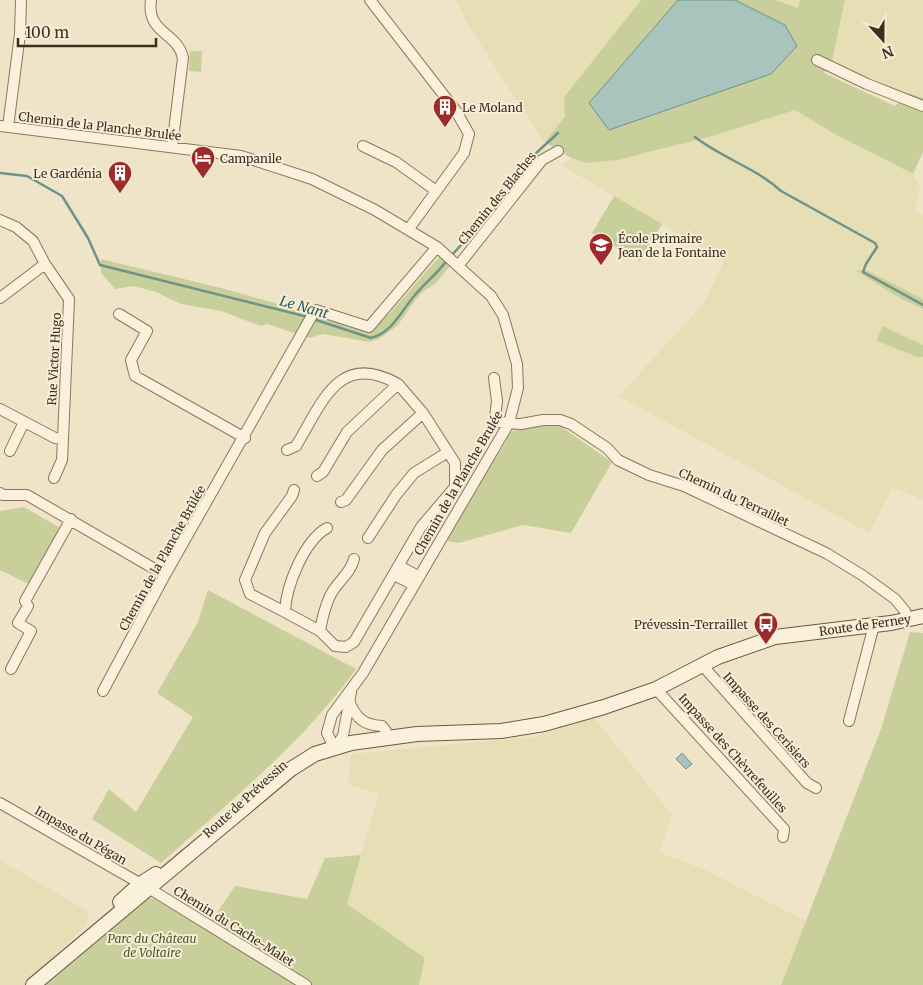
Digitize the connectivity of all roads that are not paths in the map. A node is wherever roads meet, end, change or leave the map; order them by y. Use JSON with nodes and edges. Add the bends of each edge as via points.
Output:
{"nodes":[{"id":1,"x":21,"y":0,"type":"edge"},
{"id":2,"x":151,"y":0,"type":"edge"},
{"id":3,"x":370,"y":0,"type":"edge"},
{"id":4,"x":817,"y":60,"type":"dead end"},
{"id":5,"x":923,"y":106,"type":"edge"},
{"id":6,"x":4,"y":126,"type":"edge"},
{"id":7,"x":363,"y":146,"type":"dead end"},
{"id":8,"x":172,"y":147,"type":"junction"},
{"id":9,"x":558,"y":151,"type":"dead end"},
{"id":10,"x":435,"y":190,"type":"junction"},
{"id":11,"x":0,"y":220,"type":"edge"},
{"id":12,"x":408,"y":230,"type":"junction"},
{"id":13,"x":441,"y":251,"type":"junction"},
{"id":14,"x":45,"y":264,"type":"junction"},
{"id":15,"x":456,"y":264,"type":"junction"},
{"id":16,"x":0,"y":298,"type":"edge"},
{"id":17,"x":119,"y":314,"type":"dead end"},
{"id":18,"x":494,"y":378,"type":"dead end"},
{"id":19,"x":398,"y":384,"type":"junction"},
{"id":20,"x":0,"y":409,"type":"edge"},
{"id":21,"x":423,"y":413,"type":"junction"},
{"id":22,"x":24,"y":422,"type":"junction"},
{"id":23,"x":509,"y":423,"type":"junction"},
{"id":24,"x":245,"y":438,"type":"junction"},
{"id":25,"x":63,"y":439,"type":"junction"},
{"id":26,"x":288,"y":450,"type":"dead end"},
{"id":27,"x":10,"y":451,"type":"dead end"},
{"id":28,"x":448,"y":452,"type":"junction"},
{"id":29,"x":317,"y":476,"type":"dead end"},
{"id":30,"x":54,"y":478,"type":"dead end"},
{"id":31,"x":294,"y":490,"type":"dead end"},
{"id":32,"x":0,"y":493,"type":"edge"},
{"id":33,"x":341,"y":502,"type":"dead end"},
{"id":34,"x":71,"y":519,"type":"junction"},
{"id":35,"x":327,"y":528,"type":"dead end"},
{"id":36,"x":368,"y":538,"type":"dead end"},
{"id":37,"x":354,"y":559,"type":"dead end"},
{"id":38,"x":397,"y":570,"type":"junction"},
{"id":39,"x":165,"y":576,"type":"junction"},
{"id":40,"x":416,"y":581,"type":"junction"},
{"id":41,"x":285,"y":612,"type":"junction"},
{"id":42,"x":923,"y":616,"type":"edge"},
{"id":43,"x":908,"y":620,"type":"junction"},
{"id":44,"x":874,"y":625,"type":"junction"},
{"id":45,"x":320,"y":631,"type":"junction"},
{"id":46,"x":700,"y":668,"type":"junction"},
{"id":47,"x":11,"y":669,"type":"dead end"},
{"id":48,"x":656,"y":689,"type":"junction"},
{"id":49,"x":103,"y":691,"type":"dead end"},
{"id":50,"x":350,"y":696,"type":"junction"},
{"id":51,"x":595,"y":710,"type":"joint"},
{"id":52,"x":849,"y":721,"type":"dead end"},
{"id":53,"x":386,"y":731,"type":"junction"},
{"id":54,"x":417,"y":734,"type":"junction"},
{"id":55,"x":336,"y":740,"type":"junction"},
{"id":56,"x":789,"y":772,"type":"dead end"},
{"id":57,"x":816,"y":788,"type":"dead end"},
{"id":58,"x":0,"y":803,"type":"edge"},
{"id":59,"x":783,"y":837,"type":"dead end"},
{"id":60,"x":144,"y":887,"type":"junction"},
{"id":61,"x":33,"y":985,"type":"edge"},
{"id":62,"x":306,"y":985,"type":"edge"}],
"edges":[{"from":1,"to":6,"type":"street","via":[[20,34]]},
{"from":2,"to":8,"type":"street","via":[[152,20],[177,46],[183,58]]},
{"from":3,"to":10,"type":"street","via":[[456,112],[469,134],[464,153]]},
{"from":4,"to":5,"type":"street"},
{"from":6,"to":8,"type":"street","name":"Chemin de la Planche Brulée"},
{"from":7,"to":10,"type":"street","via":[[396,162]]},
{"from":8,"to":12,"type":"street","name":"Chemin de la Planche Brulée","via":[[241,156],[284,168],[332,188]]},
{"from":9,"to":15,"type":"street","name":"Chemin des Blaches","via":[[542,160]]},
{"from":10,"to":12,"type":"street"},
{"from":11,"to":14,"type":"street","name":"Rue Victor Hugo","via":[[25,233]]},
{"from":12,"to":13,"type":"street","name":"Chemin de la Planche Brulée"},
{"from":13,"to":15,"type":"street","name":"Chemin de la Planche Brulée"},
{"from":13,"to":24,"type":"street","name":"Chemin de la Planche Brûlée","via":[[369,327],[316,310]]},
{"from":14,"to":16,"type":"street"},
{"from":14,"to":25,"type":"street","name":"Rue Victor Hugo","via":[[69,299]]},
{"from":15,"to":23,"type":"street","name":"Chemin de la Planche Brulée","via":[[491,296],[503,315],[512,340],[518,388]]},
{"from":17,"to":24,"type":"street","via":[[147,331],[130,360],[135,376]]},
{"from":18,"to":23,"type":"street","via":[[497,401],[494,417],[498,422]]},
{"from":19,"to":21,"type":"street"},
{"from":19,"to":26,"type":"street","via":[[366,372],[344,378],[331,388],[296,446]]},
{"from":19,"to":29,"type":"street","via":[[347,432],[323,472]]},
{"from":20,"to":22,"type":"street"},
{"from":21,"to":28,"type":"street"},
{"from":21,"to":33,"type":"street","via":[[382,450],[346,500]]},
{"from":22,"to":25,"type":"street"},
{"from":22,"to":27,"type":"street"},
{"from":23,"to":40,"type":"street","name":"Chemin de la Planche Brulée"},
{"from":23,"to":43,"type":"street","name":"Chemin du Terraillet","via":[[560,420],[571,424],[607,448],[618,460],[649,475],[684,486],[826,553],[895,599]]},
{"from":24,"to":39,"type":"street","name":"Chemin de la Planche Brûlée"},
{"from":25,"to":30,"type":"street","name":"Rue Victor Hugo","via":[[62,460]]},
{"from":28,"to":36,"type":"street","via":[[414,473]]},
{"from":28,"to":38,"type":"street","via":[[455,463],[455,487],[421,527]]},
{"from":31,"to":41,"type":"street","via":[[265,533],[245,580],[250,594]]},
{"from":32,"to":34,"type":"street","via":[[27,495]]},
{"from":34,"to":39,"type":"street"},
{"from":34,"to":47,"type":"street","via":[[25,601],[28,606],[18,623],[30,631]]},
{"from":35,"to":41,"type":"street","via":[[320,532],[296,570],[288,588]]},
{"from":37,"to":45,"type":"street","via":[[330,595]]},
{"from":38,"to":40,"type":"street"},
{"from":38,"to":45,"type":"street","via":[[354,642],[346,647],[335,646]]},
{"from":39,"to":49,"type":"street","name":"Chemin de la Planche Brûlée"},
{"from":40,"to":50,"type":"street","name":"Chemin de la Planche Brulée"},
{"from":41,"to":45,"type":"street"},
{"from":42,"to":43,"type":"main road","name":"Route de Ferney"},
{"from":43,"to":44,"type":"main road","name":"Route de Ferney"},
{"from":44,"to":46,"type":"main road","name":"Route de Ferney","via":[[783,635],[750,644]]},
{"from":44,"to":52,"type":"street"},
{"from":46,"to":48,"type":"main road","name":"Route de Ferney"},
{"from":46,"to":56,"type":"street"},
{"from":46,"to":57,"type":"street","name":"Impasse des Cerisiers","via":[[807,783]]},
{"from":48,"to":51,"type":"main road","name":"Route de Ferney"},
{"from":48,"to":59,"type":"street","name":"Impasse des Chèvrefeuilles","via":[[784,829]]},
{"from":50,"to":53,"type":"street","via":[[361,721],[382,726]]},
{"from":50,"to":55,"type":"street","name":"Chemin de la Planche Brulée"},
{"from":50,"to":55,"type":"street","name":"Chemin de la Planche Brulée","via":[[332,715],[327,727]]},
{"from":51,"to":54,"type":"main road","name":"Route de Prévessin","via":[[516,729]]},
{"from":53,"to":54,"type":"main road","name":"Route de Prévessin"},
{"from":53,"to":55,"type":"main road","name":"Route de Prévessin"},
{"from":54,"to":55,"type":"main road","name":"Route de Prévessin"},
{"from":55,"to":60,"type":"main road","name":"Route de Prévessin","via":[[291,769]]},
{"from":58,"to":60,"type":"street","name":"Impasse du Pégan"},
{"from":60,"to":61,"type":"main road","name":"Route de Prévessin"},
{"from":60,"to":62,"type":"street","name":"Chemin du Cache-Malet"}]}
